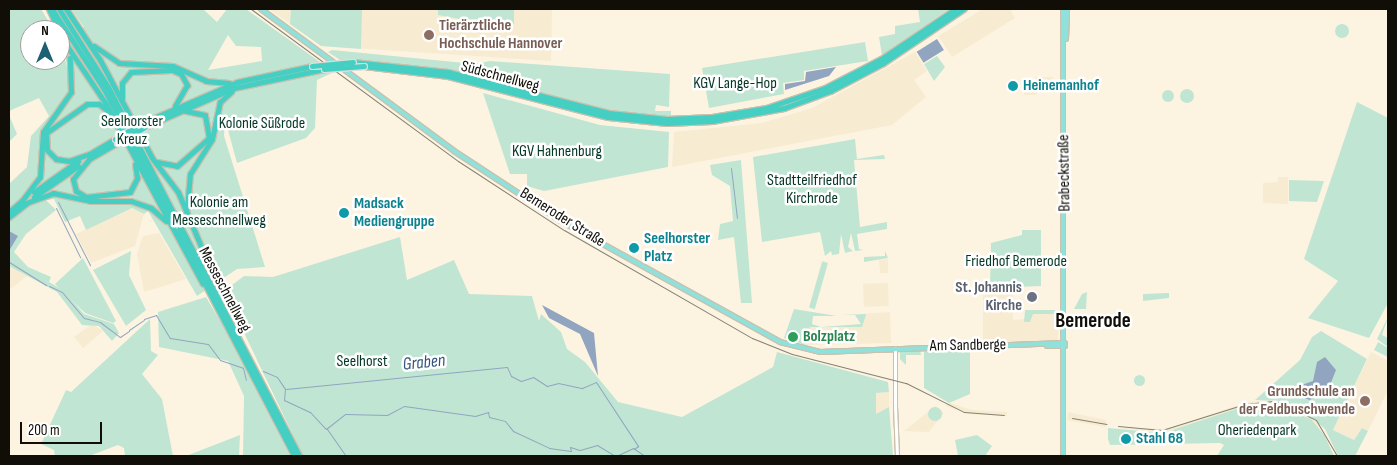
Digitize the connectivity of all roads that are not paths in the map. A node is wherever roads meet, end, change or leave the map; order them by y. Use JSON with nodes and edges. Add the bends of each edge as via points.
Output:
{"nodes":[{"id":1,"x":52,"y":9,"type":"edge"},
{"id":2,"x":58,"y":9,"type":"edge"},
{"id":3,"x":66,"y":9,"type":"edge"},
{"id":4,"x":261,"y":9,"type":"edge"},
{"id":5,"x":1065,"y":9,"type":"edge"},
{"id":6,"x":961,"y":10,"type":"edge"},
{"id":7,"x":88,"y":39,"type":"junction"},
{"id":8,"x":70,"y":51,"type":"edge"},
{"id":9,"x":70,"y":58,"type":"edge"},
{"id":10,"x":152,"y":65,"type":"junction"},
{"id":11,"x":143,"y":69,"type":"junction"},
{"id":12,"x":237,"y":82,"type":"junction"},
{"id":13,"x":246,"y":84,"type":"junction"},
{"id":14,"x":123,"y":102,"type":"junction"},
{"id":15,"x":173,"y":110,"type":"junction"},
{"id":16,"x":113,"y":117,"type":"junction"},
{"id":17,"x":667,"y":121,"type":"junction"},
{"id":18,"x":206,"y":143,"type":"junction"},
{"id":19,"x":150,"y":153,"type":"junction"},
{"id":20,"x":133,"y":154,"type":"junction"},
{"id":21,"x":203,"y":154,"type":"junction"},
{"id":22,"x":90,"y":156,"type":"junction"},
{"id":23,"x":23,"y":203,"type":"junction"},
{"id":24,"x":9,"y":212,"type":"edge"},
{"id":25,"x":9,"y":217,"type":"edge"},
{"id":26,"x":188,"y":220,"type":"junction"},
{"id":27,"x":172,"y":229,"type":"junction"},
{"id":28,"x":218,"y":306,"type":"junction"},
{"id":29,"x":234,"y":327,"type":"junction"},
{"id":30,"x":1065,"y":345,"type":"junction"},
{"id":31,"x":895,"y":348,"type":"junction"},
{"id":32,"x":294,"y":456,"type":"edge"},
{"id":33,"x":299,"y":456,"type":"edge"},
{"id":34,"x":897,"y":456,"type":"edge"},
{"id":35,"x":1063,"y":456,"type":"edge"}],
"edges":[{"from":1,"to":28,"type":"highway","name":"Messeschnellweg","via":[[91,66]]},
{"from":2,"to":29,"type":"highway","name":"Messeschnellweg","via":[[95,64]]},
{"from":3,"to":7,"type":"highway"},
{"from":4,"to":31,"type":"main road","name":"Bemeroder Straße","via":[[464,158],[573,228],[748,328],[816,351]]},
{"from":5,"to":30,"type":"main road","name":"Brabeckstraße"},
{"from":6,"to":17,"type":"highway","name":"Südschnellweg","via":[[867,70],[784,108],[736,118]]},
{"from":7,"to":10,"type":"highway","via":[[114,61]]},
{"from":7,"to":14,"type":"highway"},
{"from":8,"to":16,"type":"highway"},
{"from":9,"to":23,"type":"highway","via":[[74,73],[71,92],[43,132],[40,177]]},
{"from":10,"to":11,"type":"highway"},
{"from":10,"to":12,"type":"highway","via":[[178,67],[210,82]]},
{"from":11,"to":14,"type":"highway","via":[[123,80]]},
{"from":11,"to":15,"type":"highway","via":[[172,70],[183,76],[186,92]]},
{"from":12,"to":15,"type":"highway","name":"Südschnellweg"},
{"from":12,"to":17,"type":"highway","name":"Südschnellweg","bridge":true,"via":[[312,66],[354,62],[432,68],[587,109]]},
{"from":13,"to":15,"type":"highway","name":"Südschnellweg"},
{"from":13,"to":17,"type":"highway","name":"Südschnellweg","bridge":true,"via":[[324,68],[364,66],[448,76],[585,113]]},
{"from":13,"to":21,"type":"highway","via":[[220,102],[214,136]]},
{"from":14,"to":19,"type":"highway"},
{"from":15,"to":18,"type":"highway","via":[[192,109],[204,115],[211,130]]},
{"from":15,"to":22,"type":"highway","name":"Südschnellweg","bridge":true},
{"from":16,"to":20,"type":"highway"},
{"from":16,"to":22,"type":"highway","via":[[102,105],[90,103],[48,130],[46,146],[56,159],[69,161]]},
{"from":18,"to":19,"type":"highway","via":[[174,167],[161,165]]},
{"from":18,"to":21,"type":"highway"},
{"from":19,"to":26,"type":"highway","via":[[178,192]]},
{"from":20,"to":22,"type":"highway","via":[[136,182],[130,192],[117,196],[86,197],[76,191],[74,176]]},
{"from":20,"to":27,"type":"highway"},
{"from":21,"to":26,"type":"highway","via":[[187,184]]},
{"from":22,"to":23,"type":"highway","name":"Südschnellweg"},
{"from":23,"to":24,"type":"highway","name":"Südschnellweg"},
{"from":23,"to":25,"type":"highway","name":"Südschnellweg"},
{"from":23,"to":27,"type":"highway","via":[[58,193],[90,201],[131,201],[155,210]]},
{"from":26,"to":29,"type":"highway"},
{"from":27,"to":28,"type":"highway"},
{"from":28,"to":32,"type":"highway","name":"Messeschnellweg"},
{"from":29,"to":33,"type":"highway","name":"Messeschnellweg"},
{"from":30,"to":31,"type":"main road","name":"Am Sandberge"},
{"from":30,"to":35,"type":"main road","name":"Brabeckstraße"},
{"from":31,"to":34,"type":"street"}]}
